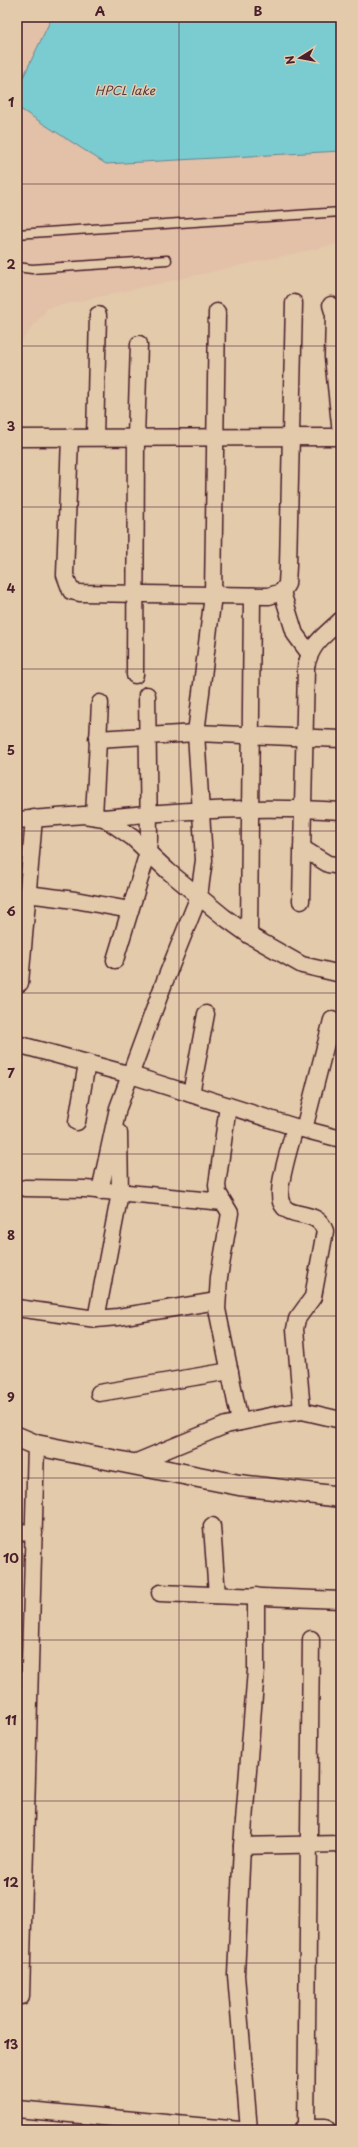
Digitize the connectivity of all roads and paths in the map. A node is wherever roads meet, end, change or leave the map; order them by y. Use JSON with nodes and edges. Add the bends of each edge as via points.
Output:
{"nodes":[{"id":1,"x":341,"y":212,"type":"edge"},
{"id":2,"x":17,"y":234,"type":"edge"},
{"id":3,"x":167,"y":260,"type":"dead end"},
{"id":4,"x":17,"y":267,"type":"edge"},
{"id":5,"x":294,"y":303,"type":"dead end"},
{"id":6,"x":331,"y":305,"type":"dead end"},
{"id":7,"x":217,"y":312,"type":"dead end"},
{"id":8,"x":98,"y":315,"type":"dead end"},
{"id":9,"x":139,"y":344,"type":"dead end"},
{"id":10,"x":341,"y":434,"type":"edge"},
{"id":11,"x":70,"y":437,"type":"junction"},
{"id":12,"x":95,"y":437,"type":"junction"},
{"id":13,"x":136,"y":437,"type":"junction"},
{"id":14,"x":215,"y":437,"type":"junction"},
{"id":15,"x":291,"y":437,"type":"junction"},
{"id":16,"x":341,"y":437,"type":"edge"},
{"id":17,"x":17,"y":438,"type":"edge"},
{"id":18,"x":282,"y":592,"type":"junction"},
{"id":19,"x":135,"y":595,"type":"junction"},
{"id":20,"x":213,"y":595,"type":"junction"},
{"id":21,"x":252,"y":596,"type":"junction"},
{"id":22,"x":341,"y":620,"type":"edge"},
{"id":23,"x":309,"y":653,"type":"junction"},
{"id":24,"x":135,"y":675,"type":"dead end"},
{"id":25,"x":147,"y":695,"type":"dead end"},
{"id":26,"x":100,"y":703,"type":"dead end"},
{"id":27,"x":196,"y":732,"type":"junction"},
{"id":28,"x":148,"y":734,"type":"junction"},
{"id":29,"x":252,"y":735,"type":"junction"},
{"id":30,"x":304,"y":737,"type":"junction"},
{"id":31,"x":97,"y":739,"type":"junction"},
{"id":32,"x":341,"y":739,"type":"edge"},
{"id":33,"x":303,"y":809,"type":"junction"},
{"id":34,"x":252,"y":810,"type":"junction"},
{"id":35,"x":202,"y":811,"type":"junction"},
{"id":36,"x":341,"y":811,"type":"edge"},
{"id":37,"x":149,"y":814,"type":"junction"},
{"id":38,"x":99,"y":817,"type":"junction"},
{"id":39,"x":34,"y":818,"type":"junction"},
{"id":40,"x":17,"y":820,"type":"edge"},
{"id":41,"x":302,"y":848,"type":"junction"},
{"id":42,"x":148,"y":852,"type":"junction"},
{"id":43,"x":341,"y":866,"type":"edge"},
{"id":44,"x":28,"y":894,"type":"junction"},
{"id":45,"x":199,"y":896,"type":"junction"},
{"id":46,"x":301,"y":901,"type":"dead end"},
{"id":47,"x":130,"y":910,"type":"junction"},
{"id":48,"x":249,"y":935,"type":"junction"},
{"id":49,"x":116,"y":960,"type":"dead end"},
{"id":50,"x":341,"y":974,"type":"edge"},
{"id":51,"x":20,"y":983,"type":"dead end"},
{"id":52,"x":206,"y":1014,"type":"dead end"},
{"id":53,"x":332,"y":1020,"type":"dead end"},
{"id":54,"x":17,"y":1044,"type":"edge"},
{"id":55,"x":87,"y":1063,"type":"junction"},
{"id":56,"x":131,"y":1075,"type":"junction"},
{"id":57,"x":191,"y":1094,"type":"junction"},
{"id":58,"x":228,"y":1106,"type":"junction"},
{"id":59,"x":118,"y":1108,"type":"junction"},
{"id":60,"x":77,"y":1122,"type":"dead end"},
{"id":61,"x":300,"y":1128,"type":"junction"},
{"id":62,"x":341,"y":1139,"type":"edge"},
{"id":63,"x":25,"y":1188,"type":"dead end"},
{"id":64,"x":100,"y":1190,"type":"junction"},
{"id":65,"x":120,"y":1193,"type":"junction"},
{"id":66,"x":223,"y":1202,"type":"junction"},
{"id":67,"x":217,"y":1301,"type":"junction"},
{"id":68,"x":17,"y":1308,"type":"edge"},
{"id":69,"x":96,"y":1319,"type":"junction"},
{"id":70,"x":230,"y":1370,"type":"junction"},
{"id":71,"x":99,"y":1393,"type":"dead end"},
{"id":72,"x":302,"y":1411,"type":"junction"},
{"id":73,"x":341,"y":1420,"type":"edge"},
{"id":74,"x":240,"y":1422,"type":"junction"},
{"id":75,"x":17,"y":1437,"type":"edge"},
{"id":76,"x":36,"y":1445,"type":"junction"},
{"id":77,"x":132,"y":1464,"type":"junction"},
{"id":78,"x":341,"y":1497,"type":"edge"},
{"id":79,"x":212,"y":1526,"type":"dead end"},
{"id":80,"x":17,"y":1532,"type":"edge"},
{"id":81,"x":34,"y":1533,"type":"junction"},
{"id":82,"x":160,"y":1593,"type":"dead end"},
{"id":83,"x":217,"y":1595,"type":"junction"},
{"id":84,"x":256,"y":1596,"type":"junction"},
{"id":85,"x":341,"y":1600,"type":"edge"},
{"id":86,"x":311,"y":1639,"type":"dead end"},
{"id":87,"x":341,"y":1844,"type":"edge"},
{"id":88,"x":308,"y":1845,"type":"junction"},
{"id":89,"x":242,"y":1846,"type":"junction"},
{"id":90,"x":21,"y":1996,"type":"dead end"},
{"id":91,"x":17,"y":2109,"type":"edge"},
{"id":92,"x":240,"y":2130,"type":"edge"},
{"id":93,"x":249,"y":2130,"type":"edge"},
{"id":94,"x":311,"y":2130,"type":"edge"}],
"edges":[{"from":1,"to":2,"type":"lane"},
{"from":3,"to":4,"type":"lane","via":[[32,269]]},
{"from":5,"to":15,"type":"street"},
{"from":6,"to":10,"type":"street","via":[[334,315],[333,357]]},
{"from":7,"to":14,"type":"street"},
{"from":8,"to":12,"type":"street"},
{"from":9,"to":13,"type":"street"},
{"from":11,"to":12,"type":"street"},
{"from":11,"to":17,"type":"street"},
{"from":11,"to":19,"type":"street","via":[[65,575],[67,584],[71,591],[80,593]]},
{"from":12,"to":13,"type":"street"},
{"from":13,"to":14,"type":"street"},
{"from":13,"to":19,"type":"street"},
{"from":14,"to":15,"type":"street"},
{"from":14,"to":20,"type":"street"},
{"from":15,"to":16,"type":"street"},
{"from":15,"to":18,"type":"street","via":[[287,584]]},
{"from":18,"to":21,"type":"street","via":[[269,596]]},
{"from":18,"to":23,"type":"street","via":[[295,634]]},
{"from":19,"to":20,"type":"street"},
{"from":19,"to":24,"type":"street"},
{"from":20,"to":21,"type":"street"},
{"from":20,"to":27,"type":"street"},
{"from":21,"to":29,"type":"street"},
{"from":22,"to":23,"type":"street","via":[[315,643]]},
{"from":23,"to":30,"type":"street","via":[[306,667]]},
{"from":25,"to":28,"type":"street"},
{"from":26,"to":31,"type":"street"},
{"from":27,"to":28,"type":"street"},
{"from":27,"to":29,"type":"street"},
{"from":27,"to":35,"type":"street"},
{"from":28,"to":31,"type":"street"},
{"from":28,"to":37,"type":"street"},
{"from":29,"to":30,"type":"street"},
{"from":29,"to":34,"type":"street"},
{"from":30,"to":32,"type":"street"},
{"from":30,"to":33,"type":"street"},
{"from":31,"to":38,"type":"street"},
{"from":33,"to":34,"type":"street"},
{"from":33,"to":36,"type":"street"},
{"from":33,"to":41,"type":"street"},
{"from":34,"to":35,"type":"street"},
{"from":34,"to":48,"type":"street"},
{"from":35,"to":37,"type":"street"},
{"from":35,"to":45,"type":"street","via":[[204,860]]},
{"from":37,"to":38,"type":"street"},
{"from":37,"to":42,"type":"street"},
{"from":38,"to":39,"type":"street","via":[[65,815]]},
{"from":38,"to":42,"type":"street","via":[[133,838]]},
{"from":39,"to":40,"type":"street"},
{"from":39,"to":44,"type":"street"},
{"from":41,"to":43,"type":"street","via":[[328,864]]},
{"from":41,"to":46,"type":"street"},
{"from":42,"to":45,"type":"street"},
{"from":42,"to":47,"type":"street"},
{"from":44,"to":47,"type":"street"},
{"from":44,"to":51,"type":"street"},
{"from":45,"to":48,"type":"street"},
{"from":45,"to":56,"type":"street"},
{"from":47,"to":49,"type":"street"},
{"from":48,"to":50,"type":"street","via":[[302,966]]},
{"from":52,"to":57,"type":"street"},
{"from":53,"to":61,"type":"street"},
{"from":54,"to":55,"type":"street"},
{"from":55,"to":56,"type":"street"},
{"from":55,"to":60,"type":"street"},
{"from":56,"to":57,"type":"street"},
{"from":56,"to":59,"type":"street"},
{"from":57,"to":58,"type":"street"},
{"from":58,"to":61,"type":"street"},
{"from":58,"to":66,"type":"street","via":[[217,1185]]},
{"from":59,"to":64,"type":"street"},
{"from":59,"to":65,"type":"street"},
{"from":61,"to":62,"type":"street"},
{"from":61,"to":72,"type":"street","via":[[281,1185],[282,1202],[286,1208],[297,1214],[317,1218],[325,1231],[314,1297],[299,1316],[295,1329]]},
{"from":63,"to":64,"type":"street"},
{"from":64,"to":65,"type":"street"},
{"from":65,"to":66,"type":"street"},
{"from":65,"to":69,"type":"street"},
{"from":66,"to":67,"type":"street","via":[[230,1213]]},
{"from":67,"to":69,"type":"street","via":[[118,1318]]},
{"from":67,"to":70,"type":"street"},
{"from":68,"to":69,"type":"street"},
{"from":70,"to":71,"type":"street"},
{"from":70,"to":74,"type":"street"},
{"from":72,"to":73,"type":"street"},
{"from":72,"to":74,"type":"street"},
{"from":74,"to":77,"type":"street","via":[[226,1425]]},
{"from":75,"to":76,"type":"street"},
{"from":76,"to":77,"type":"street"},
{"from":76,"to":81,"type":"street"},
{"from":77,"to":78,"type":"street","via":[[239,1485]]},
{"from":79,"to":83,"type":"street"},
{"from":80,"to":81,"type":"street"},
{"from":81,"to":90,"type":"street"},
{"from":82,"to":83,"type":"street"},
{"from":83,"to":84,"type":"street"},
{"from":84,"to":85,"type":"street"},
{"from":84,"to":89,"type":"street","via":[[256,1670]]},
{"from":86,"to":88,"type":"street"},
{"from":87,"to":88,"type":"street"},
{"from":88,"to":89,"type":"street"},
{"from":88,"to":94,"type":"street"},
{"from":89,"to":93,"type":"street","via":[[236,1975]]},
{"from":91,"to":92,"type":"street"}]}
